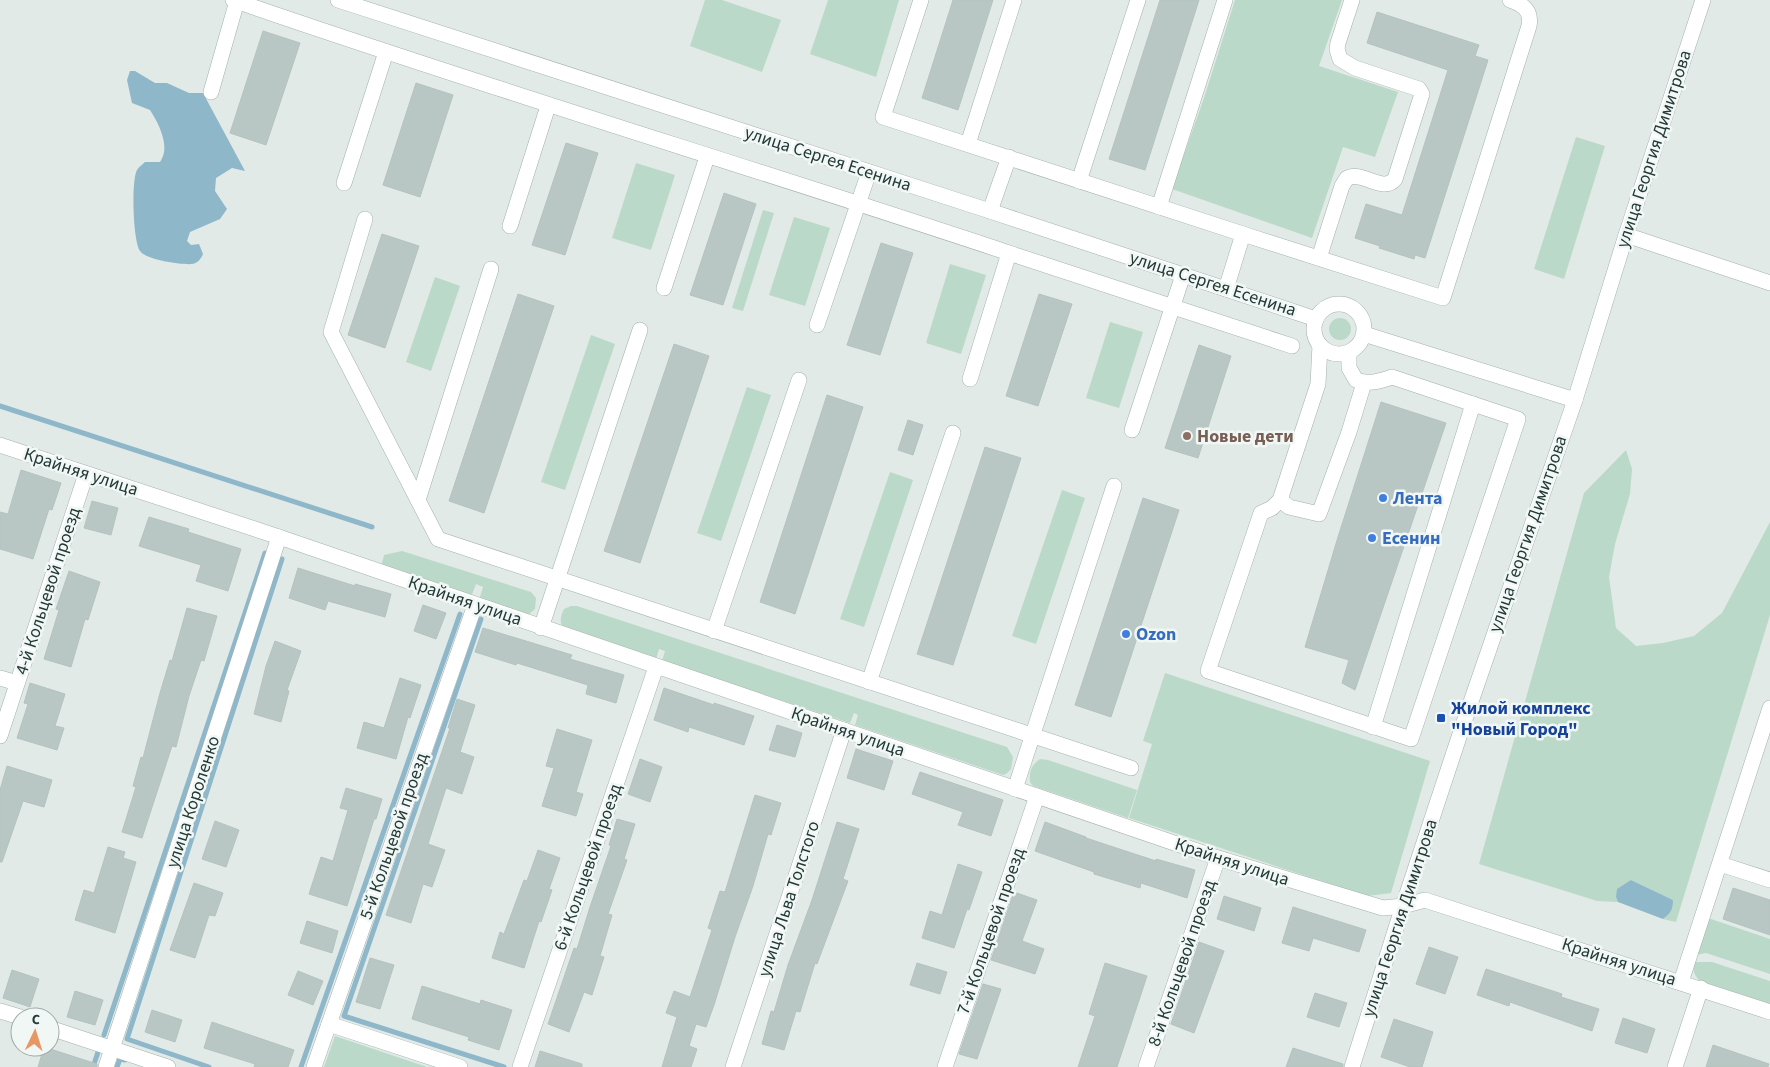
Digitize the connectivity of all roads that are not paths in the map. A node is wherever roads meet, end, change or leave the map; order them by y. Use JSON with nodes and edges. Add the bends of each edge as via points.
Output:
{"nodes":[{"id":1,"x":338,"y":0,"type":"edge"},
{"id":2,"x":921,"y":0,"type":"edge"},
{"id":3,"x":1014,"y":0,"type":"edge"},
{"id":4,"x":1138,"y":0,"type":"edge"},
{"id":5,"x":1225,"y":0,"type":"edge"},
{"id":6,"x":1352,"y":0,"type":"edge"},
{"id":7,"x":1510,"y":0,"type":"edge"},
{"id":8,"x":1703,"y":0,"type":"edge"},
{"id":9,"x":235,"y":1,"type":"edge"},
{"id":10,"x":386,"y":52,"type":"junction"},
{"id":11,"x":211,"y":92,"type":"dead end"},
{"id":12,"x":548,"y":106,"type":"junction"},
{"id":13,"x":968,"y":144,"type":"junction"},
{"id":14,"x":708,"y":157,"type":"junction"},
{"id":15,"x":1009,"y":157,"type":"junction"},
{"id":16,"x":869,"y":172,"type":"junction"},
{"id":17,"x":1080,"y":181,"type":"junction"},
{"id":18,"x":344,"y":184,"type":"dead end"},
{"id":19,"x":858,"y":203,"type":"junction"},
{"id":20,"x":1159,"y":207,"type":"junction"},
{"id":21,"x":990,"y":211,"type":"junction"},
{"id":22,"x":365,"y":219,"type":"dead end"},
{"id":23,"x":510,"y":226,"type":"dead end"},
{"id":24,"x":1243,"y":234,"type":"junction"},
{"id":25,"x":1626,"y":235,"type":"junction"},
{"id":26,"x":1009,"y":253,"type":"junction"},
{"id":27,"x":1319,"y":258,"type":"junction"},
{"id":28,"x":492,"y":269,"type":"dead end"},
{"id":29,"x":1183,"y":275,"type":"junction"},
{"id":30,"x":1770,"y":283,"type":"edge"},
{"id":31,"x":664,"y":288,"type":"dead end"},
{"id":32,"x":1226,"y":289,"type":"junction"},
{"id":33,"x":1172,"y":307,"type":"junction"},
{"id":34,"x":1316,"y":319,"type":"junction"},
{"id":35,"x":817,"y":325,"type":"dead end"},
{"id":36,"x":640,"y":330,"type":"dead end"},
{"id":37,"x":1364,"y":334,"type":"junction"},
{"id":38,"x":1320,"y":345,"type":"junction"},
{"id":39,"x":1292,"y":346,"type":"dead end"},
{"id":40,"x":1349,"y":352,"type":"junction"},
{"id":41,"x":970,"y":379,"type":"dead end"},
{"id":42,"x":799,"y":380,"type":"dead end"},
{"id":43,"x":1364,"y":383,"type":"junction"},
{"id":44,"x":1575,"y":400,"type":"junction"},
{"id":45,"x":1473,"y":404,"type":"junction"},
{"id":46,"x":1132,"y":430,"type":"dead end"},
{"id":47,"x":953,"y":433,"type":"dead end"},
{"id":48,"x":0,"y":445,"type":"edge"},
{"id":49,"x":86,"y":474,"type":"junction"},
{"id":50,"x":1114,"y":486,"type":"dead end"},
{"id":51,"x":418,"y":500,"type":"junction"},
{"id":52,"x":1280,"y":500,"type":"junction"},
{"id":53,"x":279,"y":537,"type":"junction"},
{"id":54,"x":557,"y":579,"type":"junction"},
{"id":55,"x":475,"y":605,"type":"junction"},
{"id":56,"x":541,"y":628,"type":"junction"},
{"id":57,"x":714,"y":631,"type":"junction"},
{"id":58,"x":656,"y":667,"type":"junction"},
{"id":59,"x":0,"y":678,"type":"edge"},
{"id":60,"x":869,"y":682,"type":"junction"},
{"id":61,"x":17,"y":683,"type":"junction"},
{"id":62,"x":1770,"y":708,"type":"edge"},
{"id":63,"x":1373,"y":727,"type":"junction"},
{"id":64,"x":844,"y":730,"type":"junction"},
{"id":65,"x":0,"y":736,"type":"edge"},
{"id":66,"x":1032,"y":736,"type":"junction"},
{"id":67,"x":1131,"y":768,"type":"dead end"},
{"id":68,"x":1015,"y":789,"type":"junction"},
{"id":69,"x":1037,"y":796,"type":"junction"},
{"id":70,"x":1218,"y":858,"type":"junction"},
{"id":71,"x":1720,"y":864,"type":"junction"},
{"id":72,"x":1770,"y":880,"type":"edge"},
{"id":73,"x":1403,"y":906,"type":"junction"},
{"id":74,"x":1681,"y":982,"type":"junction"},
{"id":75,"x":1701,"y":988,"type":"junction"},
{"id":76,"x":1770,"y":1012,"type":"edge"},
{"id":77,"x":329,"y":1024,"type":"junction"},
{"id":78,"x":60,"y":1031,"type":"edge"},
{"id":79,"x":112,"y":1048,"type":"junction"},
{"id":80,"x":106,"y":1067,"type":"edge"},
{"id":81,"x":168,"y":1067,"type":"edge"},
{"id":82,"x":314,"y":1067,"type":"edge"},
{"id":83,"x":460,"y":1067,"type":"edge"},
{"id":84,"x":520,"y":1067,"type":"edge"},
{"id":85,"x":733,"y":1067,"type":"edge"},
{"id":86,"x":945,"y":1067,"type":"edge"},
{"id":87,"x":1146,"y":1067,"type":"edge"},
{"id":88,"x":1352,"y":1067,"type":"edge"},
{"id":89,"x":1675,"y":1067,"type":"edge"}],
"edges":[{"from":1,"to":16,"type":"street","name":"улица Сергея Есенина"},
{"from":2,"to":13,"type":"street","via":[[883,117]]},
{"from":3,"to":13,"type":"street"},
{"from":4,"to":17,"type":"street"},
{"from":5,"to":20,"type":"street"},
{"from":6,"to":27,"type":"street","via":[[1338,43],[1340,59],[1355,68],[1419,89],[1422,94],[1395,179],[1385,184],[1354,176],[1346,178]]},
{"from":7,"to":27,"type":"street","via":[[1528,11],[1529,26],[1443,298]]},
{"from":8,"to":25,"type":"street","name":"улица Георгия Димитрова"},
{"from":9,"to":10,"type":"street"},
{"from":9,"to":11,"type":"street"},
{"from":10,"to":12,"type":"street"},
{"from":10,"to":18,"type":"street"},
{"from":12,"to":14,"type":"street"},
{"from":12,"to":23,"type":"street"},
{"from":13,"to":15,"type":"street"},
{"from":14,"to":19,"type":"street"},
{"from":14,"to":31,"type":"street"},
{"from":15,"to":17,"type":"street"},
{"from":15,"to":21,"type":"street"},
{"from":16,"to":19,"type":"street"},
{"from":16,"to":21,"type":"street","name":"улица Сергея Есенина"},
{"from":17,"to":20,"type":"street"},
{"from":19,"to":26,"type":"street"},
{"from":19,"to":35,"type":"street"},
{"from":20,"to":24,"type":"street"},
{"from":21,"to":29,"type":"street","name":"улица Сергея Есенина"},
{"from":22,"to":51,"type":"street","via":[[331,332]]},
{"from":24,"to":27,"type":"street"},
{"from":24,"to":32,"type":"street"},
{"from":25,"to":30,"type":"street"},
{"from":25,"to":44,"type":"street","name":"улица Георгия Димитрова"},
{"from":26,"to":33,"type":"street"},
{"from":26,"to":41,"type":"street"},
{"from":28,"to":51,"type":"street"},
{"from":29,"to":32,"type":"street","name":"улица Сергея Есенина"},
{"from":29,"to":33,"type":"street"},
{"from":32,"to":34,"type":"street","name":"улица Сергея Есенина"},
{"from":33,"to":39,"type":"street"},
{"from":33,"to":46,"type":"street"},
{"from":34,"to":37,"type":"street","name":"улица Сергея Есенина","via":[[1326,308],[1348,305],[1360,314]]},
{"from":34,"to":38,"type":"street","name":"улица Сергея Есенина","via":[[1314,332]]},
{"from":36,"to":54,"type":"street"},
{"from":37,"to":40,"type":"street","via":[[1361,343]]},
{"from":37,"to":44,"type":"street"},
{"from":38,"to":40,"type":"street","via":[[1333,354]]},
{"from":38,"to":52,"type":"street","name":"улица Сергея Есенина","via":[[1318,384]]},
{"from":40,"to":43,"type":"street","via":[[1349,368],[1356,380]]},
{"from":42,"to":57,"type":"street"},
{"from":43,"to":45,"type":"street","via":[[1392,377]]},
{"from":43,"to":52,"type":"street","via":[[1319,514],[1289,507]]},
{"from":44,"to":73,"type":"street","name":"улица Георгия Димитрова"},
{"from":45,"to":63,"type":"street"},
{"from":45,"to":63,"type":"street","via":[[1518,419],[1410,739]]},
{"from":47,"to":60,"type":"street"},
{"from":48,"to":49,"type":"street","name":"Крайняя улица"},
{"from":49,"to":53,"type":"street","name":"Крайняя улица"},
{"from":49,"to":61,"type":"street","name":"4-й Кольцевой проезд"},
{"from":50,"to":66,"type":"street"},
{"from":51,"to":54,"type":"street","via":[[438,538]]},
{"from":52,"to":63,"type":"street","via":[[1261,513],[1208,671]]},
{"from":53,"to":55,"type":"street","name":"Крайняя улица"},
{"from":53,"to":79,"type":"street","name":"улица Короленко"},
{"from":54,"to":56,"type":"street"},
{"from":54,"to":57,"type":"street"},
{"from":55,"to":56,"type":"street","name":"Крайняя улица"},
{"from":55,"to":77,"type":"street","name":"5-й Кольцевой проезд"},
{"from":56,"to":58,"type":"street","name":"Крайняя улица"},
{"from":57,"to":60,"type":"street"},
{"from":58,"to":64,"type":"street","name":"Крайняя улица"},
{"from":58,"to":84,"type":"street","name":"6-й Кольцевой проезд"},
{"from":59,"to":61,"type":"street"},
{"from":60,"to":66,"type":"street"},
{"from":61,"to":65,"type":"street","name":"4-й Кольцевой проезд"},
{"from":62,"to":71,"type":"street"},
{"from":64,"to":68,"type":"street","name":"Крайняя улица"},
{"from":64,"to":85,"type":"street","name":"улица Льва Толстого"},
{"from":66,"to":67,"type":"street"},
{"from":66,"to":68,"type":"street"},
{"from":68,"to":69,"type":"street","name":"Крайняя улица"},
{"from":69,"to":70,"type":"street","name":"Крайняя улица"},
{"from":69,"to":86,"type":"street","name":"7-й Кольцевой проезд"},
{"from":70,"to":73,"type":"street","name":"Крайняя улица","via":[[1383,908]]},
{"from":70,"to":87,"type":"street","name":"8-й Кольцевой проезд"},
{"from":71,"to":72,"type":"street"},
{"from":71,"to":74,"type":"street"},
{"from":73,"to":74,"type":"street","name":"Крайняя улица","via":[[1425,900]]},
{"from":73,"to":88,"type":"street","name":"улица Георгия Димитрова"},
{"from":74,"to":75,"type":"street","name":"Крайняя улица"},
{"from":75,"to":76,"type":"street","name":"Крайняя улица"},
{"from":75,"to":89,"type":"street"},
{"from":77,"to":82,"type":"street","name":"5-й Кольцевой проезд"},
{"from":77,"to":83,"type":"street"},
{"from":78,"to":79,"type":"street"},
{"from":79,"to":80,"type":"street","name":"улица Короленко"},
{"from":79,"to":81,"type":"street"}]}
